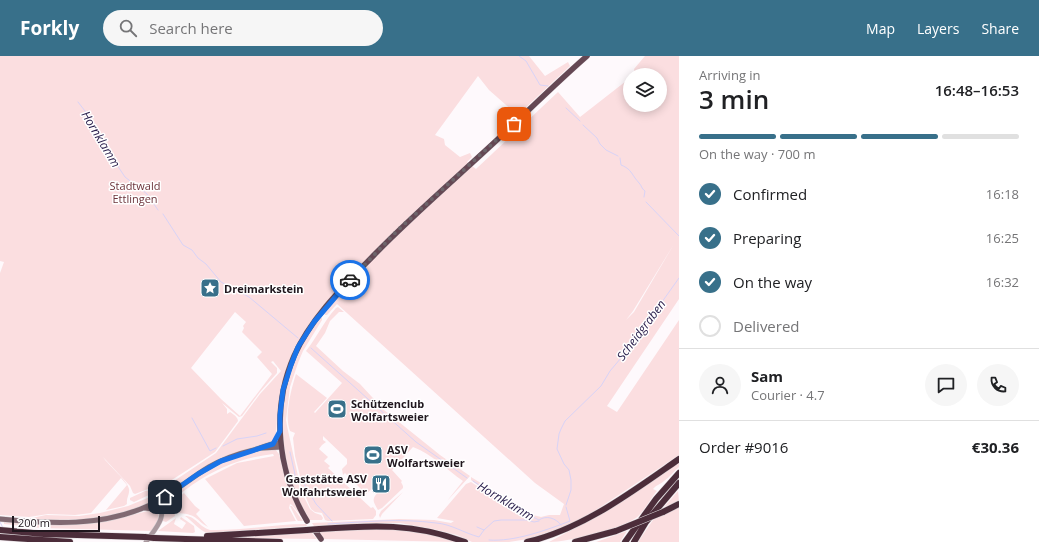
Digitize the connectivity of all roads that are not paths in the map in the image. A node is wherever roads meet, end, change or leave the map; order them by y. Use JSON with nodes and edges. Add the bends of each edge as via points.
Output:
{"nodes":[{"id":1,"x":587,"y":56,"type":"edge"},
{"id":2,"x":280,"y":431,"type":"junction"},
{"id":3,"x":273,"y":444,"type":"junction"},
{"id":4,"x":281,"y":445,"type":"junction"},
{"id":5,"x":259,"y":448,"type":"junction"},
{"id":6,"x":679,"y":459,"type":"edge"},
{"id":7,"x":679,"y":473,"type":"edge"},
{"id":8,"x":679,"y":483,"type":"edge"},
{"id":9,"x":157,"y":501,"type":"junction"},
{"id":10,"x":679,"y":504,"type":"edge"},
{"id":11,"x":143,"y":508,"type":"junction"},
{"id":12,"x":158,"y":510,"type":"junction"},
{"id":13,"x":160,"y":518,"type":"junction"},
{"id":14,"x":0,"y":519,"type":"edge"},
{"id":15,"x":309,"y":525,"type":"junction"},
{"id":16,"x":0,"y":530,"type":"edge"},
{"id":17,"x":318,"y":531,"type":"junction"},
{"id":18,"x":0,"y":537,"type":"edge"},
{"id":19,"x":184,"y":539,"type":"junction"},
{"id":20,"x":321,"y":539,"type":"dead end"},
{"id":21,"x":145,"y":540,"type":"edge"},
{"id":22,"x":57,"y":542,"type":"edge"},
{"id":23,"x":70,"y":542,"type":"edge"},
{"id":24,"x":280,"y":542,"type":"edge"},
{"id":25,"x":465,"y":542,"type":"edge"},
{"id":26,"x":527,"y":542,"type":"edge"},
{"id":27,"x":575,"y":542,"type":"edge"},
{"id":28,"x":626,"y":542,"type":"edge"},
{"id":29,"x":634,"y":542,"type":"edge"}],
"edges":[{"from":1,"to":2,"type":"main road","via":[[397,231],[332,300],[302,339],[291,365],[280,410]]},
{"from":2,"to":3,"type":"main road"},
{"from":2,"to":4,"type":"main road"},
{"from":3,"to":4,"type":"main road"},
{"from":3,"to":5,"type":"main road"},
{"from":4,"to":5,"type":"main road"},
{"from":4,"to":15,"type":"main road","via":[[290,485]]},
{"from":5,"to":9,"type":"main road","via":[[216,464]]},
{"from":6,"to":26,"type":"highway","via":[[585,520],[563,531]]},
{"from":7,"to":28,"type":"highway","via":[[656,499]]},
{"from":8,"to":29,"type":"highway","via":[[646,522]]},
{"from":9,"to":11,"type":"main road"},
{"from":9,"to":12,"type":"street"},
{"from":9,"to":13,"type":"street","via":[[162,511]]},
{"from":10,"to":27,"type":"highway","bridge":true,"via":[[616,531]]},
{"from":11,"to":12,"type":"main road"},
{"from":11,"to":14,"type":"main road","via":[[118,517],[88,522]]},
{"from":12,"to":13,"type":"street"},
{"from":13,"to":21,"type":"street","via":[[158,525]]},
{"from":15,"to":17,"type":"highway","bridge":true},
{"from":15,"to":19,"type":"highway"},
{"from":16,"to":21,"type":"highway"},
{"from":17,"to":20,"type":"main road"},
{"from":17,"to":25,"type":"highway","via":[[397,526],[430,531]]},
{"from":18,"to":22,"type":"highway"},
{"from":19,"to":21,"type":"highway","bridge":true},
{"from":19,"to":24,"type":"highway"},
{"from":22,"to":23,"type":"highway"}]}
